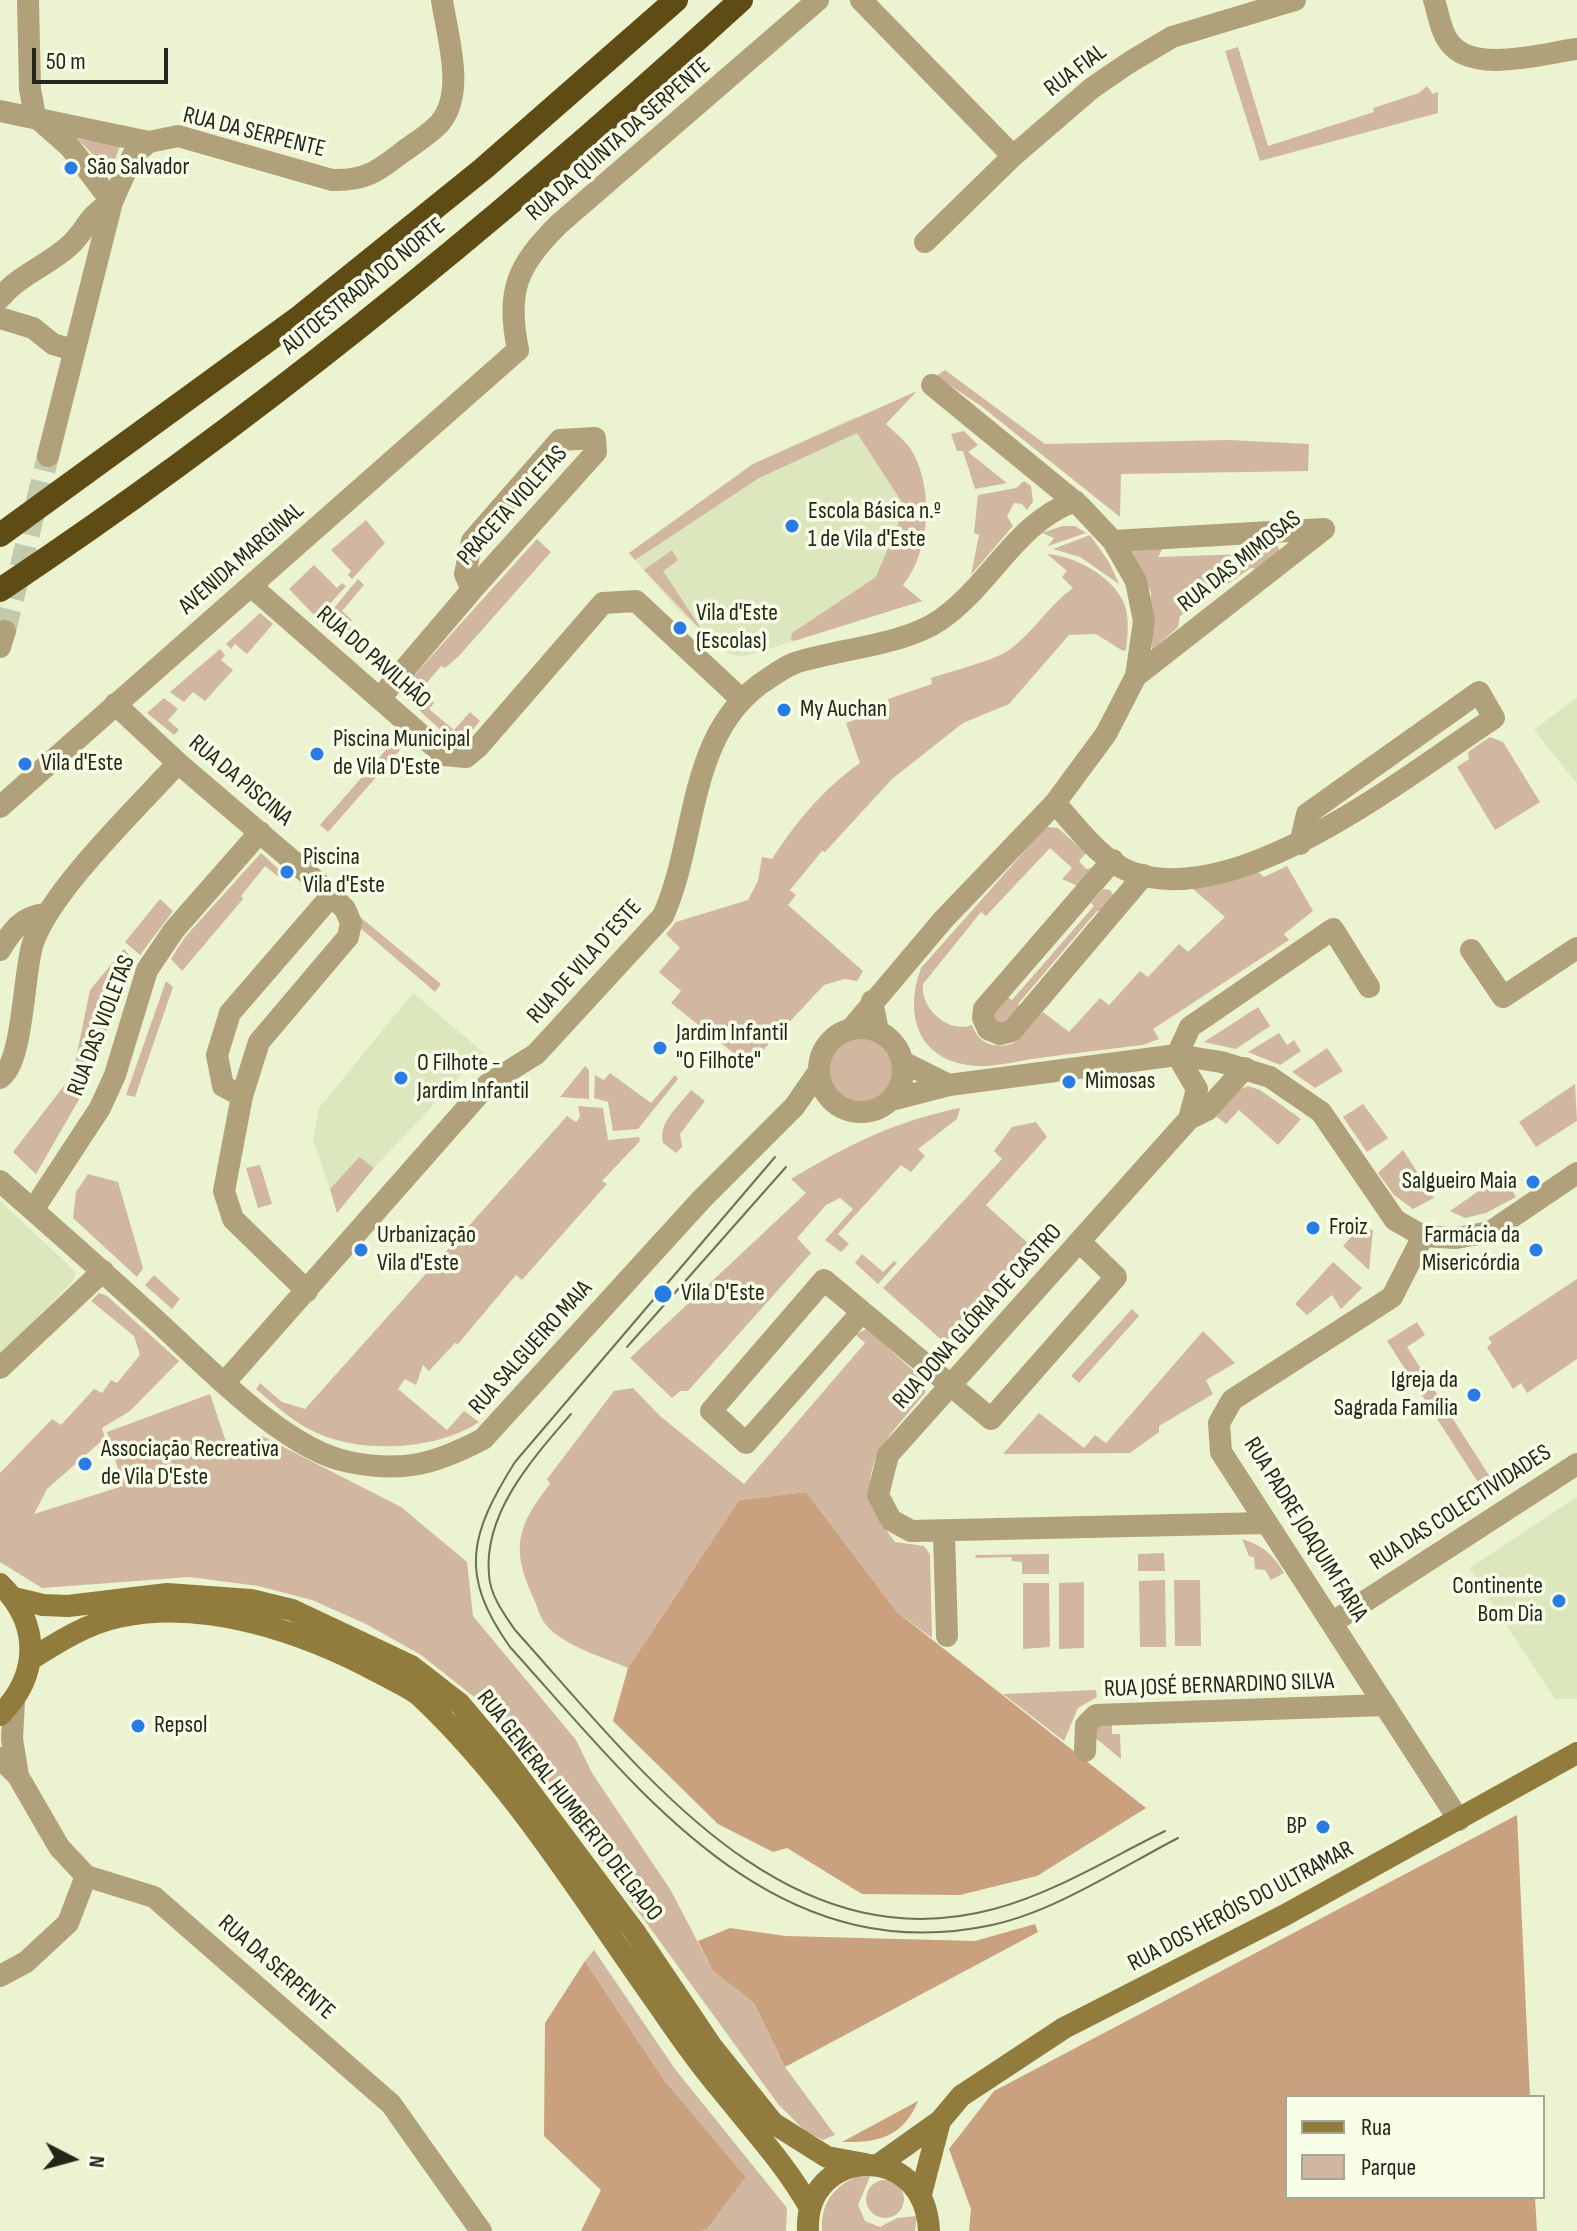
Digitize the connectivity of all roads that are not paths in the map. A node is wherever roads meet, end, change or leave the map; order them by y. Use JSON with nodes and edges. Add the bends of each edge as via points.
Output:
{"nodes":[{"id":1,"x":28,"y":0,"type":"edge"},
{"id":2,"x":442,"y":0,"type":"edge"},
{"id":3,"x":676,"y":0,"type":"edge"},
{"id":4,"x":741,"y":0,"type":"edge"},
{"id":5,"x":818,"y":0,"type":"edge"},
{"id":6,"x":861,"y":0,"type":"edge"},
{"id":7,"x":1295,"y":0,"type":"edge"},
{"id":8,"x":1434,"y":0,"type":"edge"},
{"id":9,"x":1577,"y":49,"type":"edge"},
{"id":10,"x":0,"y":111,"type":"edge"},
{"id":11,"x":35,"y":116,"type":"junction"},
{"id":12,"x":149,"y":142,"type":"junction"},
{"id":13,"x":1013,"y":156,"type":"junction"},
{"id":14,"x":112,"y":202,"type":"junction"},
{"id":15,"x":925,"y":242,"type":"dead end"},
{"id":16,"x":0,"y":298,"type":"edge"},
{"id":17,"x":0,"y":318,"type":"edge"},
{"id":18,"x":73,"y":350,"type":"junction"},
{"id":19,"x":518,"y":350,"type":"joint"},
{"id":20,"x":932,"y":385,"type":"dead end"},
{"id":21,"x":48,"y":456,"type":"tunnel mouth"},
{"id":22,"x":1075,"y":501,"type":"junction"},
{"id":23,"x":0,"y":535,"type":"edge"},
{"id":24,"x":1113,"y":541,"type":"junction"},
{"id":25,"x":251,"y":586,"type":"junction"},
{"id":26,"x":0,"y":590,"type":"edge"},
{"id":27,"x":472,"y":590,"type":"junction"},
{"id":28,"x":1136,"y":676,"type":"junction"},
{"id":29,"x":380,"y":698,"type":"junction"},
{"id":30,"x":741,"y":699,"type":"junction"},
{"id":31,"x":115,"y":704,"type":"junction"},
{"id":32,"x":178,"y":763,"type":"junction"},
{"id":33,"x":1055,"y":803,"type":"junction"},
{"id":34,"x":0,"y":807,"type":"edge"},
{"id":35,"x":260,"y":832,"type":"junction"},
{"id":36,"x":1300,"y":844,"type":"junction"},
{"id":37,"x":1113,"y":860,"type":"junction"},
{"id":38,"x":1144,"y":875,"type":"junction"},
{"id":39,"x":332,"y":895,"type":"junction"},
{"id":40,"x":45,"y":914,"type":"junction"},
{"id":41,"x":1577,"y":948,"type":"edge"},
{"id":42,"x":0,"y":950,"type":"edge"},
{"id":43,"x":1471,"y":950,"type":"dead end"},
{"id":44,"x":1369,"y":987,"type":"dead end"},
{"id":45,"x":872,"y":1001,"type":"junction"},
{"id":46,"x":851,"y":1029,"type":"junction"},
{"id":47,"x":878,"y":1031,"type":"junction"},
{"id":48,"x":7,"y":1040,"type":"edge"},
{"id":49,"x":1177,"y":1055,"type":"junction"},
{"id":50,"x":903,"y":1062,"type":"junction"},
{"id":51,"x":1221,"y":1062,"type":"junction"},
{"id":52,"x":1245,"y":1068,"type":"junction"},
{"id":53,"x":819,"y":1071,"type":"junction"},
{"id":54,"x":0,"y":1078,"type":"edge"},
{"id":55,"x":949,"y":1085,"type":"junction"},
{"id":56,"x":1197,"y":1089,"type":"junction"},
{"id":57,"x":242,"y":1096,"type":"junction"},
{"id":58,"x":829,"y":1097,"type":"junction"},
{"id":59,"x":891,"y":1100,"type":"junction"},
{"id":60,"x":794,"y":1107,"type":"junction"},
{"id":61,"x":1189,"y":1119,"type":"junction"},
{"id":62,"x":1577,"y":1173,"type":"edge"},
{"id":63,"x":0,"y":1181,"type":"edge"},
{"id":64,"x":33,"y":1210,"type":"junction"},
{"id":65,"x":1423,"y":1236,"type":"junction"},
{"id":66,"x":1080,"y":1242,"type":"junction"},
{"id":67,"x":103,"y":1271,"type":"junction"},
{"id":68,"x":307,"y":1291,"type":"junction"},
{"id":69,"x":861,"y":1313,"type":"junction"},
{"id":70,"x":0,"y":1368,"type":"edge"},
{"id":71,"x":225,"y":1382,"type":"junction"},
{"id":72,"x":951,"y":1386,"type":"junction"},
{"id":73,"x":1577,"y":1464,"type":"edge"},
{"id":74,"x":1265,"y":1523,"type":"junction"},
{"id":75,"x":944,"y":1533,"type":"junction"},
{"id":76,"x":7,"y":1591,"type":"edge"},
{"id":77,"x":1333,"y":1622,"type":"junction"},
{"id":78,"x":947,"y":1636,"type":"dead end"},
{"id":79,"x":31,"y":1659,"type":"junction"},
{"id":80,"x":1385,"y":1705,"type":"junction"},
{"id":81,"x":7,"y":1708,"type":"edge"},
{"id":82,"x":1085,"y":1751,"type":"dead end"},
{"id":83,"x":1577,"y":1753,"type":"edge"},
{"id":84,"x":0,"y":1758,"type":"edge"},
{"id":85,"x":18,"y":1776,"type":"junction"},
{"id":86,"x":1459,"y":1820,"type":"junction"},
{"id":87,"x":86,"y":1876,"type":"junction"},
{"id":88,"x":0,"y":1976,"type":"edge"},
{"id":89,"x":940,"y":2121,"type":"junction"},
{"id":90,"x":871,"y":2164,"type":"junction"},
{"id":91,"x":921,"y":2194,"type":"junction"},
{"id":92,"x":808,"y":2224,"type":"edge"},
{"id":93,"x":481,"y":2231,"type":"edge"},
{"id":94,"x":929,"y":2231,"type":"edge"}],
"edges":[{"from":1,"to":11,"type":"street"},
{"from":2,"to":12,"type":"street","name":"RUA DA SERPENTE","via":[[453,72],[451,99],[440,123],[379,170],[357,180],[332,180],[178,136]]},
{"from":3,"to":23,"type":"highway","name":"AUTOESTRADA DO NORTE","via":[[483,169],[297,319]]},
{"from":4,"to":26,"type":"highway","name":"AUTOESTRADA DO NORTE","via":[[531,188],[321,358]]},
{"from":5,"to":19,"type":"street","name":"RUA DA QUINTA DA SERPENTE","via":[[529,254],[516,282],[512,317]]},
{"from":6,"to":13,"type":"street"},
{"from":7,"to":13,"type":"street","name":"RUA FIAL","via":[[1172,37],[1092,88]]},
{"from":8,"to":9,"type":"street","via":[[1449,42],[1466,56],[1488,62]]},
{"from":10,"to":11,"type":"street"},
{"from":11,"to":12,"type":"street"},
{"from":11,"to":14,"type":"street","via":[[78,156]]},
{"from":12,"to":14,"type":"street","name":"RUA DA SERPENTE","via":[[133,155]]},
{"from":13,"to":15,"type":"street","name":"RUA FIAL"},
{"from":14,"to":16,"type":"street","via":[[92,214],[70,245]]},
{"from":14,"to":18,"type":"street","name":"RUA DA SERPENTE"},
{"from":17,"to":18,"type":"street","via":[[33,328],[53,344]]},
{"from":18,"to":21,"type":"street","name":"RUA DA SERPENTE"},
{"from":19,"to":25,"type":"street","name":"AVENIDA MARGINAL"},
{"from":20,"to":22,"type":"street","name":"RUA DAS MIMOSAS"},
{"from":22,"to":24,"type":"street","name":"RUA DAS MIMOSAS"},
{"from":22,"to":30,"type":"street","name":"RUA DE VILA D´ESTE","via":[[1051,510],[1011,547],[968,601],[929,628],[791,664]]},
{"from":24,"to":28,"type":"street","name":"RUA DAS MIMOSAS","via":[[1136,581],[1144,621]]},
{"from":24,"to":28,"type":"street","name":"RUA DAS MIMOSAS","via":[[1324,529]]},
{"from":25,"to":29,"type":"street","name":"RUA DO PAVILHÃO"},
{"from":25,"to":31,"type":"street","name":"AVENIDA MARGINAL"},
{"from":27,"to":27,"type":"street","name":"PRACETA VIOLETAS","via":[[465,574],[472,541],[560,440],[595,438],[596,452]]},
{"from":27,"to":29,"type":"street","name":"PRACETA VIOLETAS"},
{"from":28,"to":33,"type":"street","name":"RUA DAS MIMOSAS","via":[[1106,734]]},
{"from":29,"to":30,"type":"street","name":"RUA DO PAVILHÃO","via":[[444,755],[466,757],[603,603],[636,601]]},
{"from":30,"to":68,"type":"street","name":"RUA DE VILA D´ESTE","via":[[711,743],[663,916],[536,1054],[488,1084]]},
{"from":31,"to":32,"type":"street","name":"RUA DA PISCINA"},
{"from":31,"to":34,"type":"street","name":"AVENIDA MARGINAL"},
{"from":32,"to":35,"type":"street","name":"RUA DA PISCINA"},
{"from":32,"to":40,"type":"street"},
{"from":33,"to":37,"type":"street"},
{"from":33,"to":45,"type":"street","name":"RUA DAS MIMOSAS"},
{"from":35,"to":39,"type":"street","name":"RUA DA PISCINA"},
{"from":35,"to":64,"type":"street","name":"RUA DAS VIOLETAS","via":[[174,930],[147,970],[100,1108]]},
{"from":36,"to":36,"type":"street","via":[[1494,718],[1479,692],[1307,814]]},
{"from":36,"to":38,"type":"street","via":[[1225,872],[1170,882]]},
{"from":37,"to":38,"type":"street"},
{"from":37,"to":38,"type":"street","via":[[984,1009],[988,1029],[1012,1031]]},
{"from":39,"to":57,"type":"street","via":[[351,923],[348,937],[259,1042]]},
{"from":39,"to":57,"type":"street","via":[[230,1013],[217,1055],[223,1086]]},
{"from":40,"to":42,"type":"street","via":[[28,916]]},
{"from":40,"to":48,"type":"street"},
{"from":41,"to":43,"type":"street","via":[[1503,997]]},
{"from":44,"to":49,"type":"street","via":[[1333,929],[1190,1027]]},
{"from":45,"to":46,"type":"street","name":"RUA DAS MIMOSAS"},
{"from":45,"to":47,"type":"street"},
{"from":46,"to":47,"type":"street"},
{"from":46,"to":53,"type":"street","via":[[828,1044]]},
{"from":47,"to":50,"type":"street","via":[[898,1049]]},
{"from":48,"to":54,"type":"street","via":[[6,1074]]},
{"from":49,"to":51,"type":"street"},
{"from":49,"to":55,"type":"street"},
{"from":49,"to":56,"type":"street"},
{"from":50,"to":55,"type":"street"},
{"from":50,"to":59,"type":"street","via":[[899,1089]]},
{"from":51,"to":52,"type":"street"},
{"from":51,"to":56,"type":"street","name":"RUA DONA GLÓRIA DE CASTRO"},
{"from":52,"to":61,"type":"street","name":"RUA DONA GLÓRIA DE CASTRO","via":[[1207,1110]]},
{"from":52,"to":65,"type":"street","via":[[1270,1077],[1321,1112],[1395,1220]]},
{"from":53,"to":58,"type":"street"},
{"from":53,"to":60,"type":"street","name":"RUA SALGUEIRO MAIA"},
{"from":55,"to":59,"type":"street"},
{"from":56,"to":61,"type":"street","name":"RUA DONA GLÓRIA DE CASTRO"},
{"from":57,"to":68,"type":"street","via":[[224,1191],[233,1219]]},
{"from":58,"to":59,"type":"street","via":[[852,1111],[866,1112]]},
{"from":58,"to":60,"type":"street","name":"RUA SALGUEIRO MAIA"},
{"from":60,"to":71,"type":"street","name":"RUA SALGUEIRO MAIA","via":[[701,1200],[483,1439],[441,1461],[393,1468],[346,1462],[300,1444]]},
{"from":61,"to":66,"type":"street","name":"RUA DONA GLÓRIA DE CASTRO"},
{"from":62,"to":65,"type":"street","via":[[1490,1232]]},
{"from":63,"to":64,"type":"street","name":"RUA SALGUEIRO MAIA"},
{"from":64,"to":67,"type":"street","name":"RUA SALGUEIRO MAIA"},
{"from":65,"to":74,"type":"street","name":"RUA PADRE JOAQUIM FARIA","via":[[1392,1297],[1232,1400],[1219,1423],[1221,1452]]},
{"from":66,"to":72,"type":"street","name":"RUA DONA GLÓRIA DE CASTRO"},
{"from":66,"to":72,"type":"street","via":[[1116,1277],[991,1419]]},
{"from":67,"to":70,"type":"street"},
{"from":67,"to":71,"type":"street","name":"RUA SALGUEIRO MAIA"},
{"from":68,"to":71,"type":"street"},
{"from":69,"to":69,"type":"street","via":[[824,1280],[711,1411],[746,1443]]},
{"from":69,"to":72,"type":"street"},
{"from":72,"to":75,"type":"street","name":"RUA DONA GLÓRIA DE CASTRO","via":[[888,1455],[878,1495],[891,1520],[911,1531]]},
{"from":73,"to":77,"type":"street","name":"RUA DAS COLECTIVIDADES"},
{"from":74,"to":75,"type":"street","name":"RUA DONA GLÓRIA DE CASTRO"},
{"from":74,"to":77,"type":"street","name":"RUA PADRE JOAQUIM FARIA"},
{"from":75,"to":78,"type":"street"},
{"from":76,"to":79,"type":"main road","via":[[29,1627]]},
{"from":76,"to":90,"type":"main road","name":"RUA GENERAL HUMBERTO DELGADO","via":[[43,1605],[68,1606],[167,1594],[251,1600],[292,1610],[411,1666],[460,1704],[502,1754],[634,1931],[712,2047],[773,2123],[827,2157]]},
{"from":77,"to":80,"type":"street","name":"RUA PADRE JOAQUIM FARIA"},
{"from":79,"to":81,"type":"main road"},
{"from":79,"to":92,"type":"main road","name":"RUA GENERAL HUMBERTO DELGADO","via":[[71,1635],[118,1617],[176,1612],[245,1621],[287,1634],[352,1658],[419,1695],[473,1753],[559,1863],[687,2045],[792,2176]]},
{"from":80,"to":82,"type":"street","name":"RUA JOSÉ BERNARDINO SILVA","via":[[1096,1715],[1086,1725]]},
{"from":80,"to":86,"type":"street","name":"RUA PADRE JOAQUIM FARIA"},
{"from":81,"to":85,"type":"street"},
{"from":83,"to":86,"type":"main road","name":"RUA DOS HERÓIS DO ULTRAMAR"},
{"from":84,"to":85,"type":"street"},
{"from":85,"to":87,"type":"street","via":[[59,1847]]},
{"from":86,"to":89,"type":"main road","name":"RUA DOS HERÓIS DO ULTRAMAR","via":[[1064,2028],[961,2096]]},
{"from":87,"to":88,"type":"street","via":[[68,1923],[26,1962]]},
{"from":87,"to":93,"type":"street","name":"RUA DA SERPENTE","via":[[154,1897],[327,2046],[391,2104]]},
{"from":89,"to":90,"type":"main road","name":"RUA DOS HERÓIS DO ULTRAMAR"},
{"from":89,"to":91,"type":"main road","name":"RUA DOS HERÓIS DO ULTRAMAR"},
{"from":90,"to":91,"type":"main road","name":"RUA GENERAL HUMBERTO DELGADO","via":[[895,2170]]},
{"from":90,"to":92,"type":"main road","name":"RUA DOS HERÓIS DO ULTRAMAR","via":[[830,2177],[818,2191]]},
{"from":91,"to":94,"type":"main road"}]}
